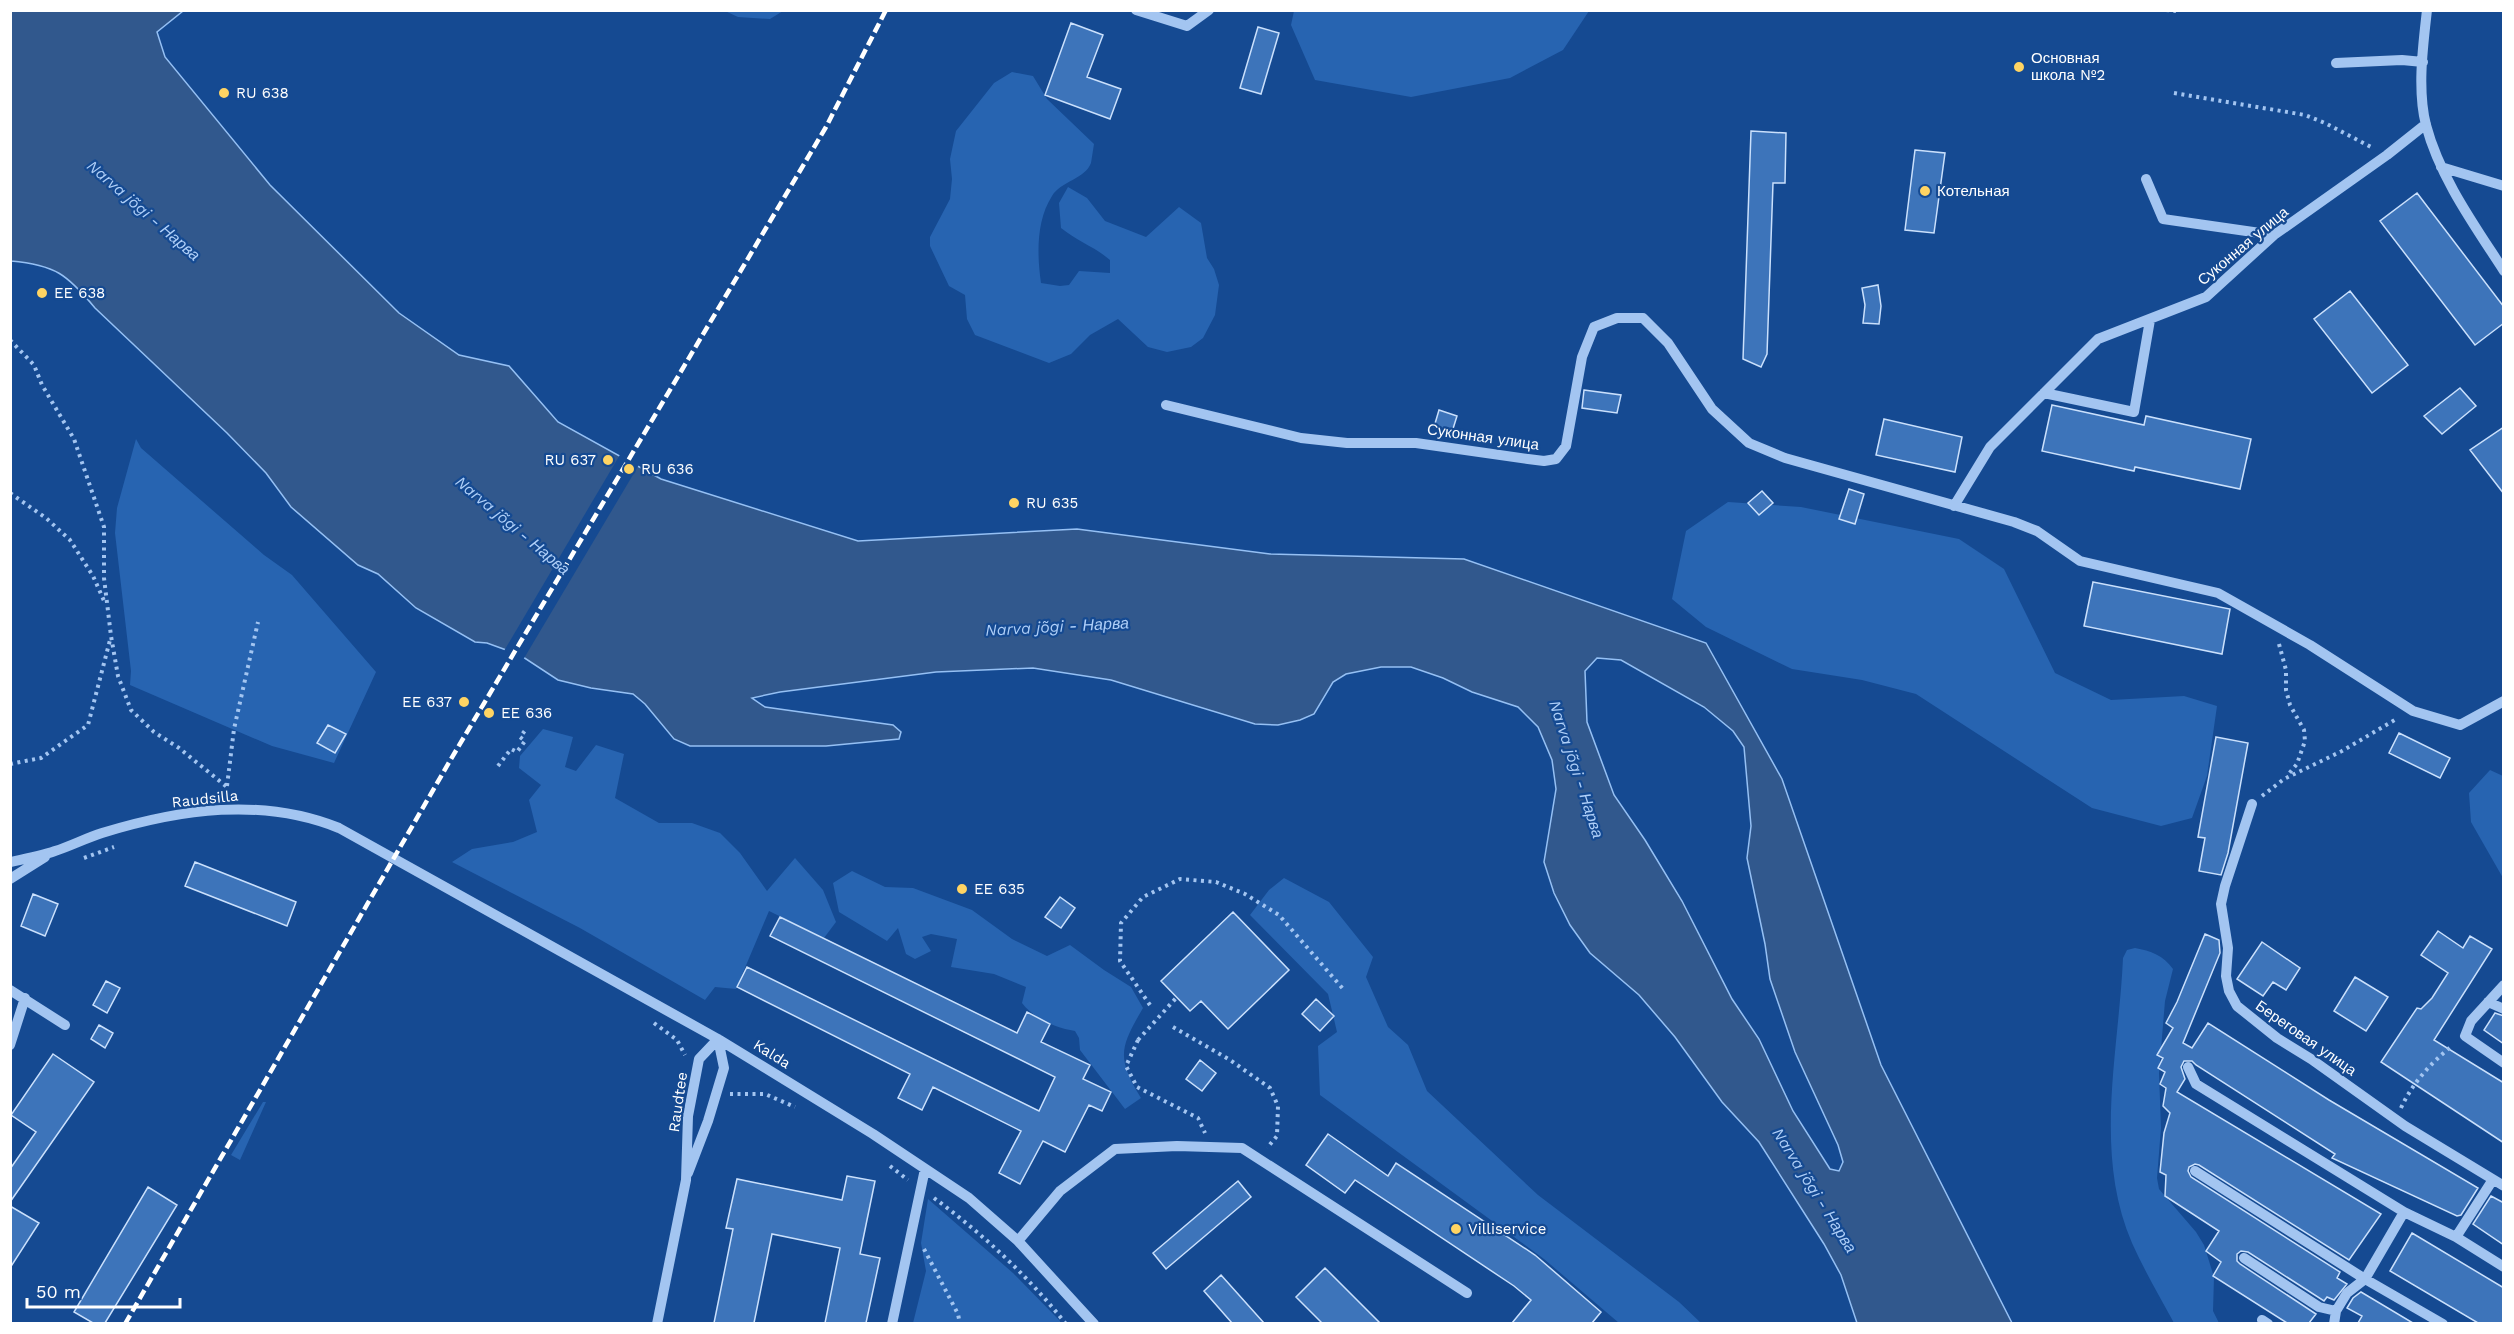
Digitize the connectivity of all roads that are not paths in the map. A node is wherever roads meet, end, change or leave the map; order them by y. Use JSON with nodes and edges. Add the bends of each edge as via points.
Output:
{"nodes":[{"id":1,"x":1136,"y":10,"type":"edge"},
{"id":2,"x":1209,"y":10,"type":"edge"},
{"id":3,"x":2427,"y":10,"type":"edge"},
{"id":4,"x":2423,"y":62,"type":"junction"},
{"id":5,"x":2336,"y":63,"type":"dead end"},
{"id":6,"x":2426,"y":124,"type":"junction"},
{"id":7,"x":2441,"y":167,"type":"junction"},
{"id":8,"x":2146,"y":179,"type":"dead end"},
{"id":9,"x":2504,"y":186,"type":"edge"},
{"id":10,"x":2274,"y":235,"type":"junction"},
{"id":11,"x":2504,"y":272,"type":"edge"},
{"id":12,"x":2150,"y":320,"type":"junction"},
{"id":13,"x":2044,"y":393,"type":"junction"},
{"id":14,"x":1166,"y":405,"type":"dead end"},
{"id":15,"x":1954,"y":506,"type":"junction"},
{"id":16,"x":2504,"y":700,"type":"edge"},
{"id":17,"x":2252,"y":804,"type":"road end"},
{"id":18,"x":52,"y":852,"type":"junction"},
{"id":19,"x":398,"y":860,"type":"joint"},
{"id":20,"x":10,"y":862,"type":"edge"},
{"id":21,"x":10,"y":879,"type":"edge"},
{"id":22,"x":2504,"y":985,"type":"edge"},
{"id":23,"x":10,"y":990,"type":"edge"},
{"id":24,"x":25,"y":998,"type":"junction"},
{"id":25,"x":2488,"y":1002,"type":"junction"},
{"id":26,"x":2504,"y":1009,"type":"edge"},
{"id":27,"x":65,"y":1025,"type":"dead end"},
{"id":28,"x":718,"y":1039,"type":"junction"},
{"id":29,"x":10,"y":1045,"type":"edge"},
{"id":30,"x":2504,"y":1063,"type":"edge"},
{"id":31,"x":2188,"y":1067,"type":"dead end"},
{"id":32,"x":925,"y":1169,"type":"junction"},
{"id":33,"x":2195,"y":1171,"type":"dead end"},
{"id":34,"x":686,"y":1180,"type":"junction"},
{"id":35,"x":2492,"y":1181,"type":"junction"},
{"id":36,"x":2504,"y":1186,"type":"edge"},
{"id":37,"x":2404,"y":1212,"type":"junction"},
{"id":38,"x":2456,"y":1238,"type":"junction"},
{"id":39,"x":1018,"y":1241,"type":"junction"},
{"id":40,"x":2244,"y":1258,"type":"dead end"},
{"id":41,"x":2504,"y":1267,"type":"edge"},
{"id":42,"x":2365,"y":1279,"type":"junction"},
{"id":43,"x":1467,"y":1293,"type":"dead end"},
{"id":44,"x":1082,"y":1310,"type":"junction"},
{"id":45,"x":2336,"y":1311,"type":"junction"},
{"id":46,"x":657,"y":1323,"type":"edge"},
{"id":47,"x":892,"y":1323,"type":"edge"},
{"id":48,"x":1079,"y":1323,"type":"edge"},
{"id":49,"x":1094,"y":1323,"type":"edge"},
{"id":50,"x":2334,"y":1323,"type":"edge"},
{"id":51,"x":2443,"y":1323,"type":"edge"}],
"edges":[{"from":1,"to":2,"type":"street","via":[[1187,26]]},
{"from":3,"to":4,"type":"street"},
{"from":4,"to":5,"type":"street"},
{"from":4,"to":6,"type":"street"},
{"from":6,"to":7,"type":"street"},
{"from":6,"to":10,"type":"street","name":"Суконная улица"},
{"from":7,"to":9,"type":"street"},
{"from":7,"to":11,"type":"street"},
{"from":8,"to":10,"type":"street","via":[[2163,219]]},
{"from":10,"to":12,"type":"street","name":"Суконная улица","via":[[2206,297]]},
{"from":12,"to":13,"type":"street","name":"Суконная улица","via":[[2098,339]]},
{"from":12,"to":13,"type":"street","via":[[2134,412]]},
{"from":13,"to":15,"type":"street","name":"Суконная улица","via":[[1990,447]]},
{"from":14,"to":15,"type":"street","name":"Суконная улица","via":[[1301,438],[1416,443],[1536,460],[1556,459],[1566,446],[1582,357],[1594,327],[1617,318],[1643,318],[1668,343],[1712,410],[1749,443],[1785,458]]},
{"from":15,"to":16,"type":"street","name":"Суконная улица","via":[[2037,531],[2080,561],[2218,593],[2413,711],[2460,725]]},
{"from":17,"to":35,"type":"street","name":"Береговая улица","via":[[2221,904],[2228,948],[2226,976],[2237,1006],[2396,1119]]},
{"from":18,"to":19,"type":"street","name":"Raudsilla","via":[[102,833],[183,814],[258,809],[315,819]]},
{"from":18,"to":20,"type":"street","name":"Raudsilla"},
{"from":18,"to":21,"type":"street"},
{"from":19,"to":28,"type":"street","name":"Kalda"},
{"from":22,"to":25,"type":"street"},
{"from":23,"to":24,"type":"street"},
{"from":24,"to":27,"type":"street"},
{"from":24,"to":29,"type":"street"},
{"from":25,"to":26,"type":"street"},
{"from":25,"to":30,"type":"street","via":[[2471,1021],[2465,1036]]},
{"from":28,"to":32,"type":"street","name":"Kalda"},
{"from":28,"to":34,"type":"street","name":"Raudtee","via":[[724,1068]]},
{"from":28,"to":34,"type":"street","name":"Raudtee","via":[[699,1059],[688,1116]]},
{"from":31,"to":37,"type":"street","via":[[2196,1084]]},
{"from":32,"to":39,"type":"street","name":"Kalda","via":[[969,1198]]},
{"from":32,"to":47,"type":"street"},
{"from":33,"to":42,"type":"street"},
{"from":34,"to":46,"type":"street","name":"Raudtee"},
{"from":35,"to":36,"type":"street","name":"Береговая улица"},
{"from":35,"to":38,"type":"street"},
{"from":37,"to":38,"type":"street"},
{"from":37,"to":42,"type":"street"},
{"from":38,"to":41,"type":"street"},
{"from":39,"to":43,"type":"street","via":[[1060,1191],[1115,1149],[1242,1148]]},
{"from":39,"to":44,"type":"street","name":"Kalda"},
{"from":40,"to":45,"type":"street","via":[[2319,1307]]},
{"from":42,"to":45,"type":"street","via":[[2348,1293]]},
{"from":42,"to":51,"type":"street"},
{"from":44,"to":48,"type":"street"},
{"from":44,"to":49,"type":"street","name":"Kalda"},
{"from":45,"to":50,"type":"street"}]}
